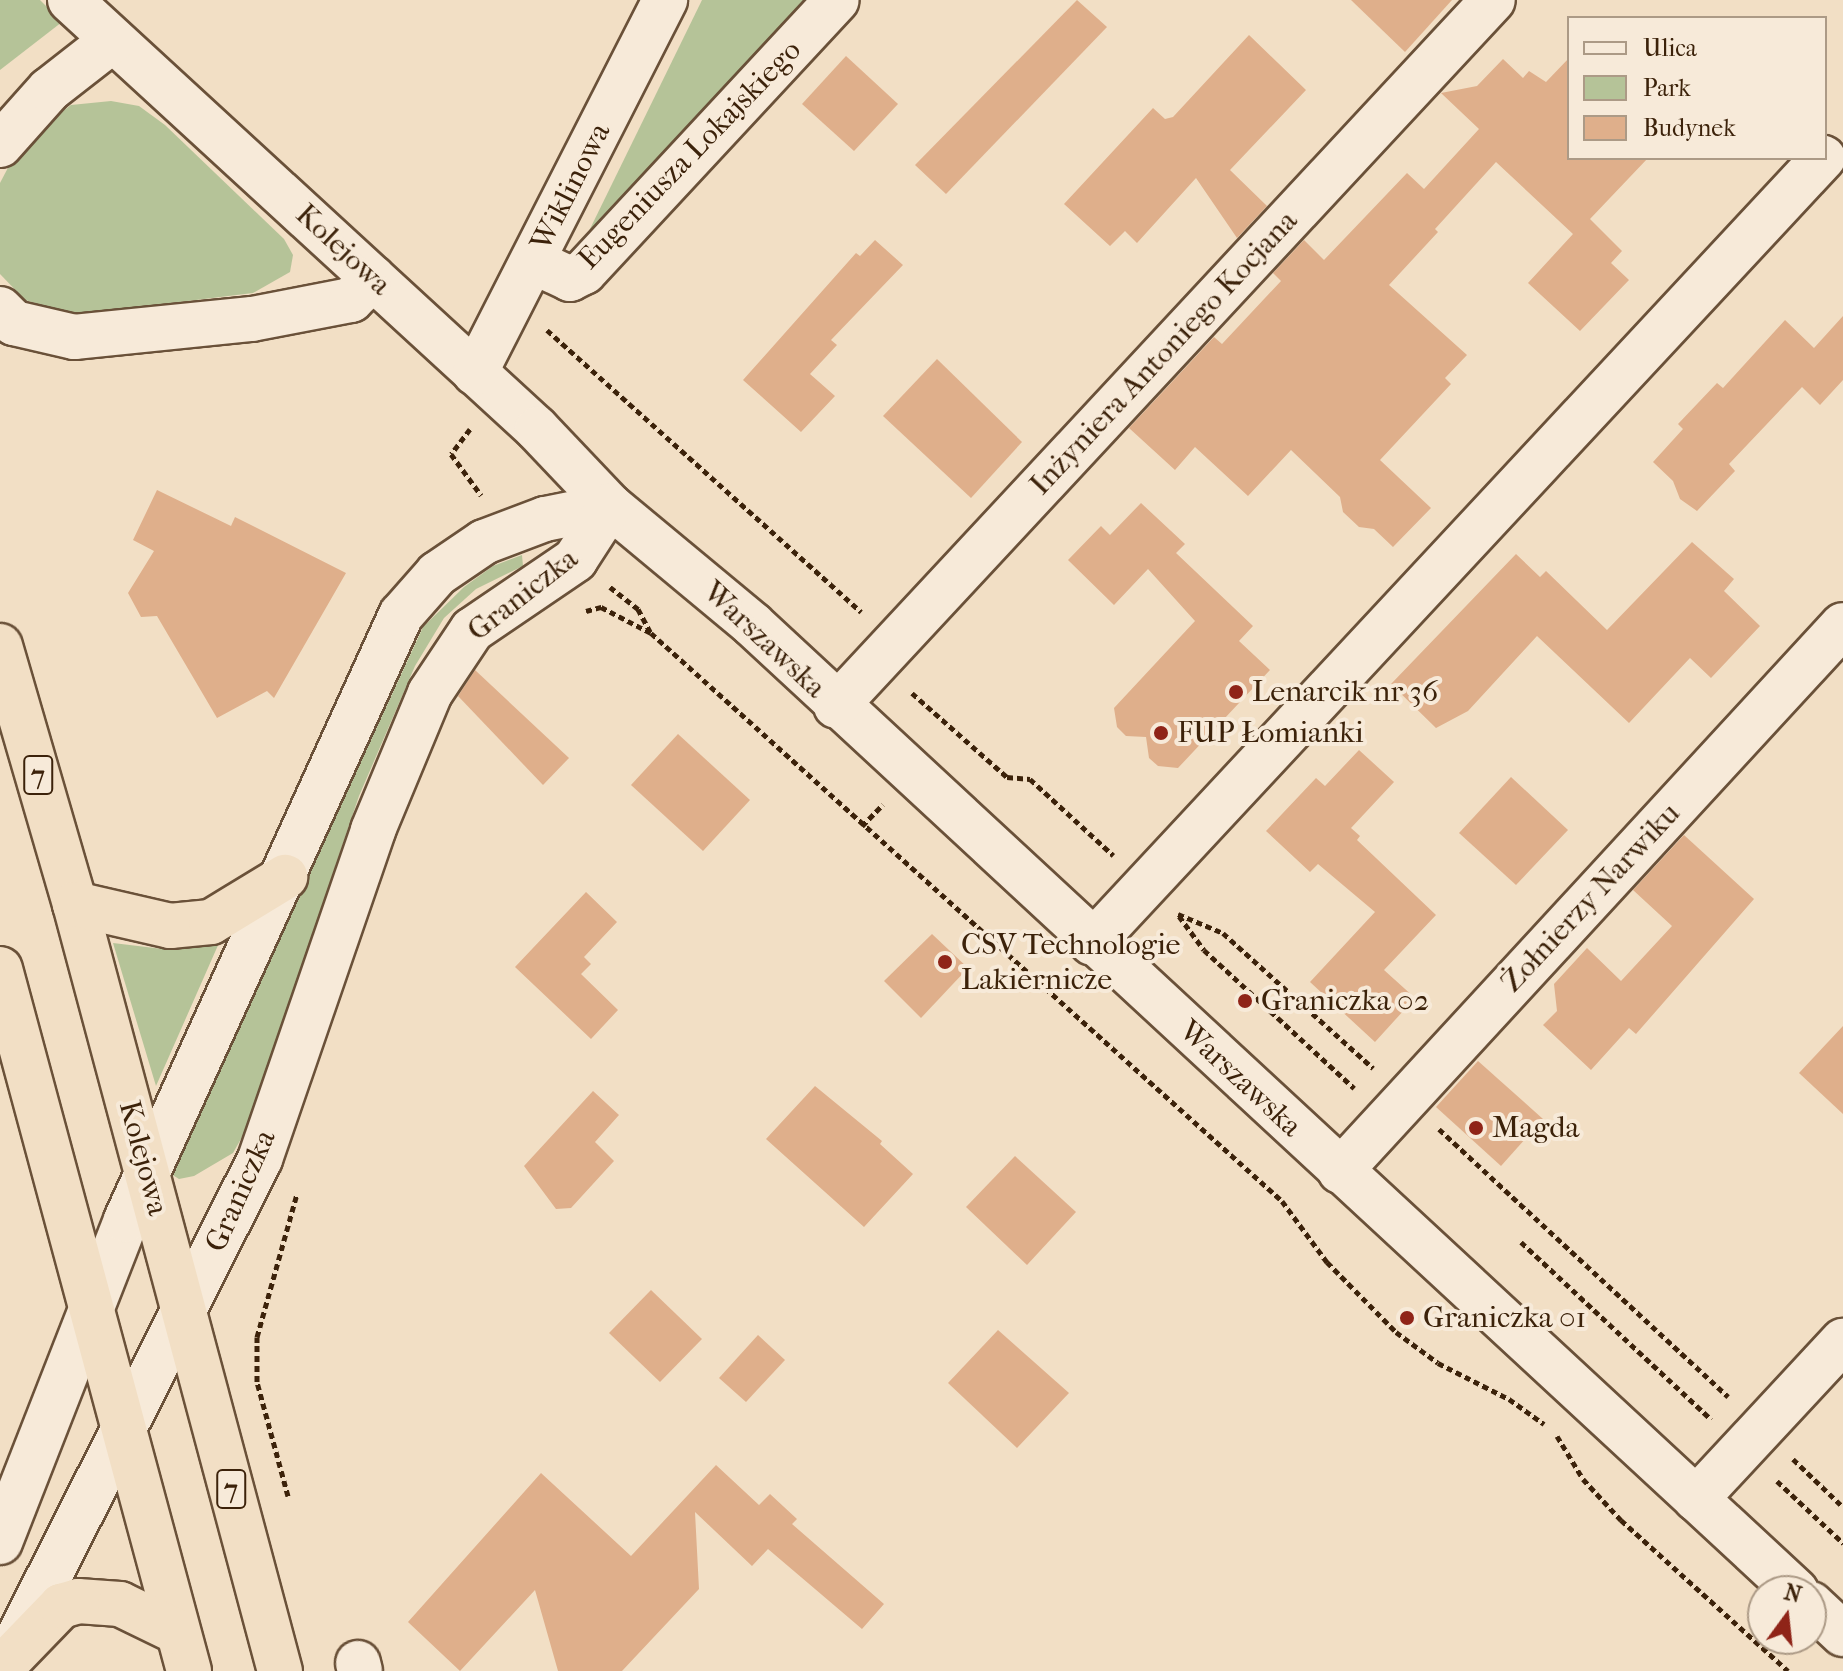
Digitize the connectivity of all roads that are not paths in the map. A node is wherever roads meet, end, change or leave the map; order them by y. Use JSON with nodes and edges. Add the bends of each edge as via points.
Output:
{"nodes":[{"id":1,"x":70,"y":0,"type":"edge"},
{"id":2,"x":665,"y":0,"type":"edge"},
{"id":3,"x":837,"y":0,"type":"edge"},
{"id":4,"x":1493,"y":0,"type":"edge"},
{"id":5,"x":113,"y":40,"type":"junction"},
{"id":6,"x":1843,"y":137,"type":"edge"},
{"id":7,"x":0,"y":145,"type":"edge"},
{"id":8,"x":1827,"y":154,"type":"edge"},
{"id":9,"x":1821,"y":160,"type":"edge"},
{"id":10,"x":534,"y":262,"type":"junction"},
{"id":11,"x":373,"y":278,"type":"junction"},
{"id":12,"x":0,"y":309,"type":"edge"},
{"id":13,"x":487,"y":384,"type":"junction"},
{"id":14,"x":610,"y":506,"type":"junction"},
{"id":15,"x":1843,"y":625,"type":"edge"},
{"id":16,"x":0,"y":646,"type":"edge"},
{"id":17,"x":836,"y":706,"type":"junction"},
{"id":18,"x":285,"y":877,"type":"junction"},
{"id":19,"x":75,"y":904,"type":"junction"},
{"id":20,"x":1092,"y":943,"type":"junction"},
{"id":21,"x":0,"y":969,"type":"edge"},
{"id":22,"x":1340,"y":1171,"type":"junction"},
{"id":23,"x":146,"y":1173,"type":"junction"},
{"id":24,"x":91,"y":1302,"type":"junction"},
{"id":25,"x":184,"y":1307,"type":"junction"},
{"id":26,"x":1843,"y":1341,"type":"edge"},
{"id":27,"x":123,"y":1424,"type":"junction"},
{"id":28,"x":1696,"y":1499,"type":"junction"},
{"id":29,"x":0,"y":1542,"type":"edge"},
{"id":30,"x":1779,"y":1575,"type":"edge"},
{"id":31,"x":1827,"y":1619,"type":"edge"},
{"id":32,"x":1843,"y":1634,"type":"edge"},
{"id":33,"x":184,"y":1652,"type":"edge"},
{"id":34,"x":5,"y":1667,"type":"edge"},
{"id":35,"x":280,"y":1671,"type":"edge"}],
"edges":[{"from":1,"to":5,"type":"street","name":"Kolejowa"},
{"from":2,"to":10,"type":"street","name":"Wiklinowa"},
{"from":3,"to":10,"type":"street","name":"Eugeniusza Lokajskiego","via":[[584,272],[570,279]]},
{"from":4,"to":17,"type":"street","name":"Inżyniera Antoniego Kocjana"},
{"from":5,"to":7,"type":"street","via":[[49,90]]},
{"from":5,"to":11,"type":"street","name":"Kolejowa"},
{"from":6,"to":8,"type":"street"},
{"from":9,"to":20,"type":"street"},
{"from":10,"to":13,"type":"street","name":"Wiklinowa","via":[[514,301]]},
{"from":11,"to":12,"type":"street","via":[[351,300],[252,319],[74,337],[14,323]]},
{"from":11,"to":13,"type":"street","name":"Kolejowa"},
{"from":13,"to":14,"type":"street","name":"Kolejowa"},
{"from":14,"to":17,"type":"street","name":"Warszawska","via":[[752,624]]},
{"from":14,"to":18,"type":"street","name":"Graniczka","via":[[545,519],[484,542],[428,584],[401,615]]},
{"from":14,"to":25,"type":"street","name":"Graniczka","via":[[575,560],[472,630],[430,693],[373,830],[260,1159]]},
{"from":15,"to":22,"type":"street","name":"Żołnierzy Narwiku"},
{"from":16,"to":19,"type":"highway","name":"Kolejowa","number":"7"},
{"from":17,"to":20,"type":"street","name":"Warszawska"},
{"from":18,"to":19,"type":"highway","via":[[211,922],[170,926]]},
{"from":18,"to":23,"type":"street","name":"Graniczka"},
{"from":19,"to":23,"type":"highway","name":"Kolejowa","number":"7"},
{"from":20,"to":22,"type":"street","name":"Warszawska"},
{"from":21,"to":24,"type":"highway"},
{"from":22,"to":28,"type":"street","name":"Warszawska"},
{"from":23,"to":24,"type":"street","name":"Graniczka"},
{"from":23,"to":25,"type":"highway","name":"Kolejowa","number":"7"},
{"from":24,"to":27,"type":"highway"},
{"from":24,"to":29,"type":"street","name":"Graniczka"},
{"from":25,"to":27,"type":"street","name":"Graniczka"},
{"from":25,"to":35,"type":"highway","name":"Kolejowa","number":"7"},
{"from":26,"to":28,"type":"street"},
{"from":27,"to":33,"type":"highway"},
{"from":27,"to":34,"type":"street","name":"Graniczka"},
{"from":28,"to":30,"type":"street","name":"Warszawska"},
{"from":31,"to":32,"type":"street"},
{"from":33,"to":34,"type":"highway","via":[[120,1604],[78,1601],[61,1606]]}]}
